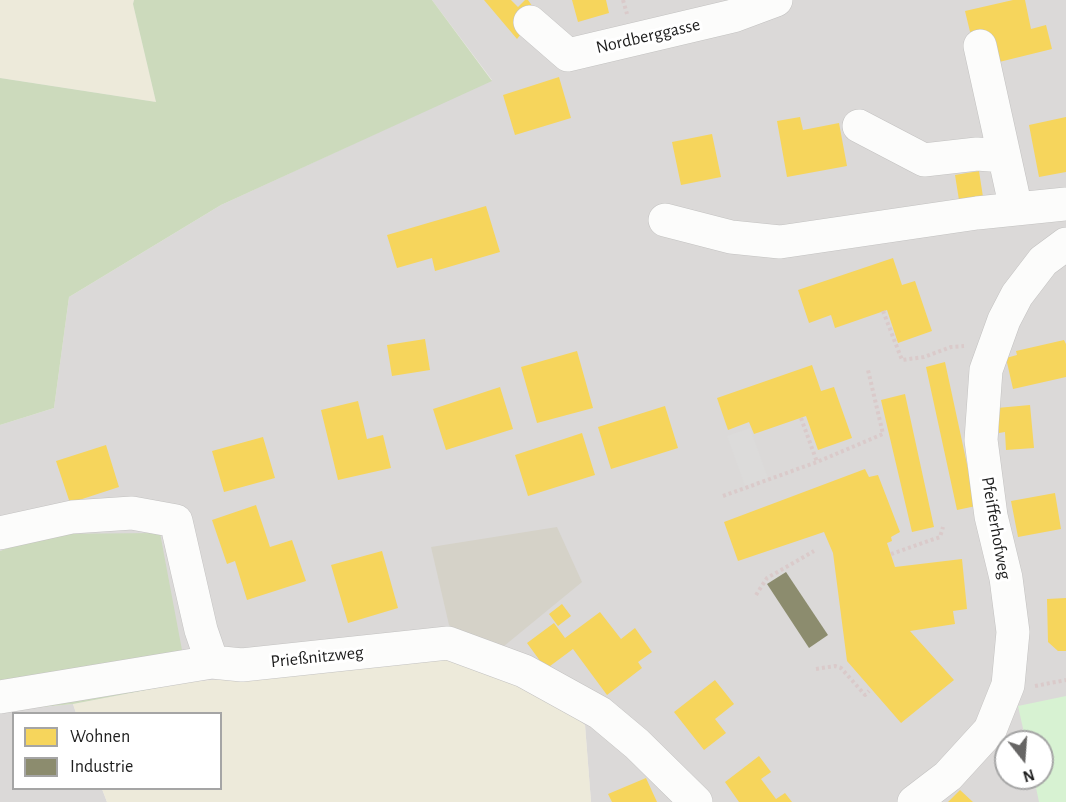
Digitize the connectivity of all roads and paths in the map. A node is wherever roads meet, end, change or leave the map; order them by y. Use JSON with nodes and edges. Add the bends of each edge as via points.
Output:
{"nodes":[{"id":1,"x":776,"y":0,"type":"edge"},
{"id":2,"x":530,"y":22,"type":"dead end"},
{"id":3,"x":980,"y":46,"type":"dead end"},
{"id":4,"x":859,"y":126,"type":"dead end"},
{"id":5,"x":1004,"y":156,"type":"junction"},
{"id":6,"x":1066,"y":204,"type":"edge"},
{"id":7,"x":1016,"y":209,"type":"junction"},
{"id":8,"x":665,"y":220,"type":"dead end"},
{"id":9,"x":1066,"y":244,"type":"edge"},
{"id":10,"x":883,"y":311,"type":"dead end"},
{"id":11,"x":994,"y":347,"type":"junction"},
{"id":12,"x":867,"y":370,"type":"dead end"},
{"id":13,"x":801,"y":418,"type":"dead end"},
{"id":14,"x":817,"y":462,"type":"junction"},
{"id":15,"x":723,"y":496,"type":"dead end"},
{"id":16,"x":943,"y":527,"type":"dead end"},
{"id":17,"x":0,"y":533,"type":"edge"},
{"id":18,"x":814,"y":551,"type":"dead end"},
{"id":19,"x":891,"y":554,"type":"dead end"},
{"id":20,"x":756,"y":595,"type":"dead end"},
{"id":21,"x":212,"y":662,"type":"junction"},
{"id":22,"x":816,"y":669,"type":"dead end"},
{"id":23,"x":869,"y":691,"type":"dead end"},
{"id":24,"x":0,"y":697,"type":"edge"},
{"id":25,"x":696,"y":802,"type":"edge"},
{"id":26,"x":914,"y":802,"type":"edge"}],
"edges":[{"from":1,"to":2,"type":"street","name":"Nordberggasse","via":[[733,15],[568,55]]},
{"from":3,"to":5,"type":"street"},
{"from":4,"to":5,"type":"street","via":[[924,160],[977,154]]},
{"from":5,"to":7,"type":"street"},
{"from":6,"to":7,"type":"street"},
{"from":7,"to":8,"type":"street","via":[[780,242],[732,237]]},
{"from":9,"to":11,"type":"street","name":"Pfeifferhofweg","via":[[1043,261],[1017,295]]},
{"from":10,"to":11,"type":"path","via":[[902,360],[951,347]]},
{"from":11,"to":26,"type":"street","name":"Pfeifferhofweg","via":[[986,370],[981,440],[1013,632],[1008,685],[990,730],[948,776]]},
{"from":12,"to":14,"type":"path","via":[[883,434]]},
{"from":13,"to":14,"type":"path"},
{"from":14,"to":15,"type":"path"},
{"from":16,"to":19,"type":"path","via":[[940,537]]},
{"from":17,"to":21,"type":"street","via":[[72,517],[132,513],[176,521]]},
{"from":18,"to":20,"type":"path","via":[[767,578]]},
{"from":21,"to":24,"type":"street","name":"Prießnitzweg"},
{"from":21,"to":25,"type":"street","name":"Prießnitzweg","via":[[242,665],[447,643],[524,671],[600,713],[638,744]]},
{"from":22,"to":23,"type":"path","via":[[842,668],[865,695]]}]}
